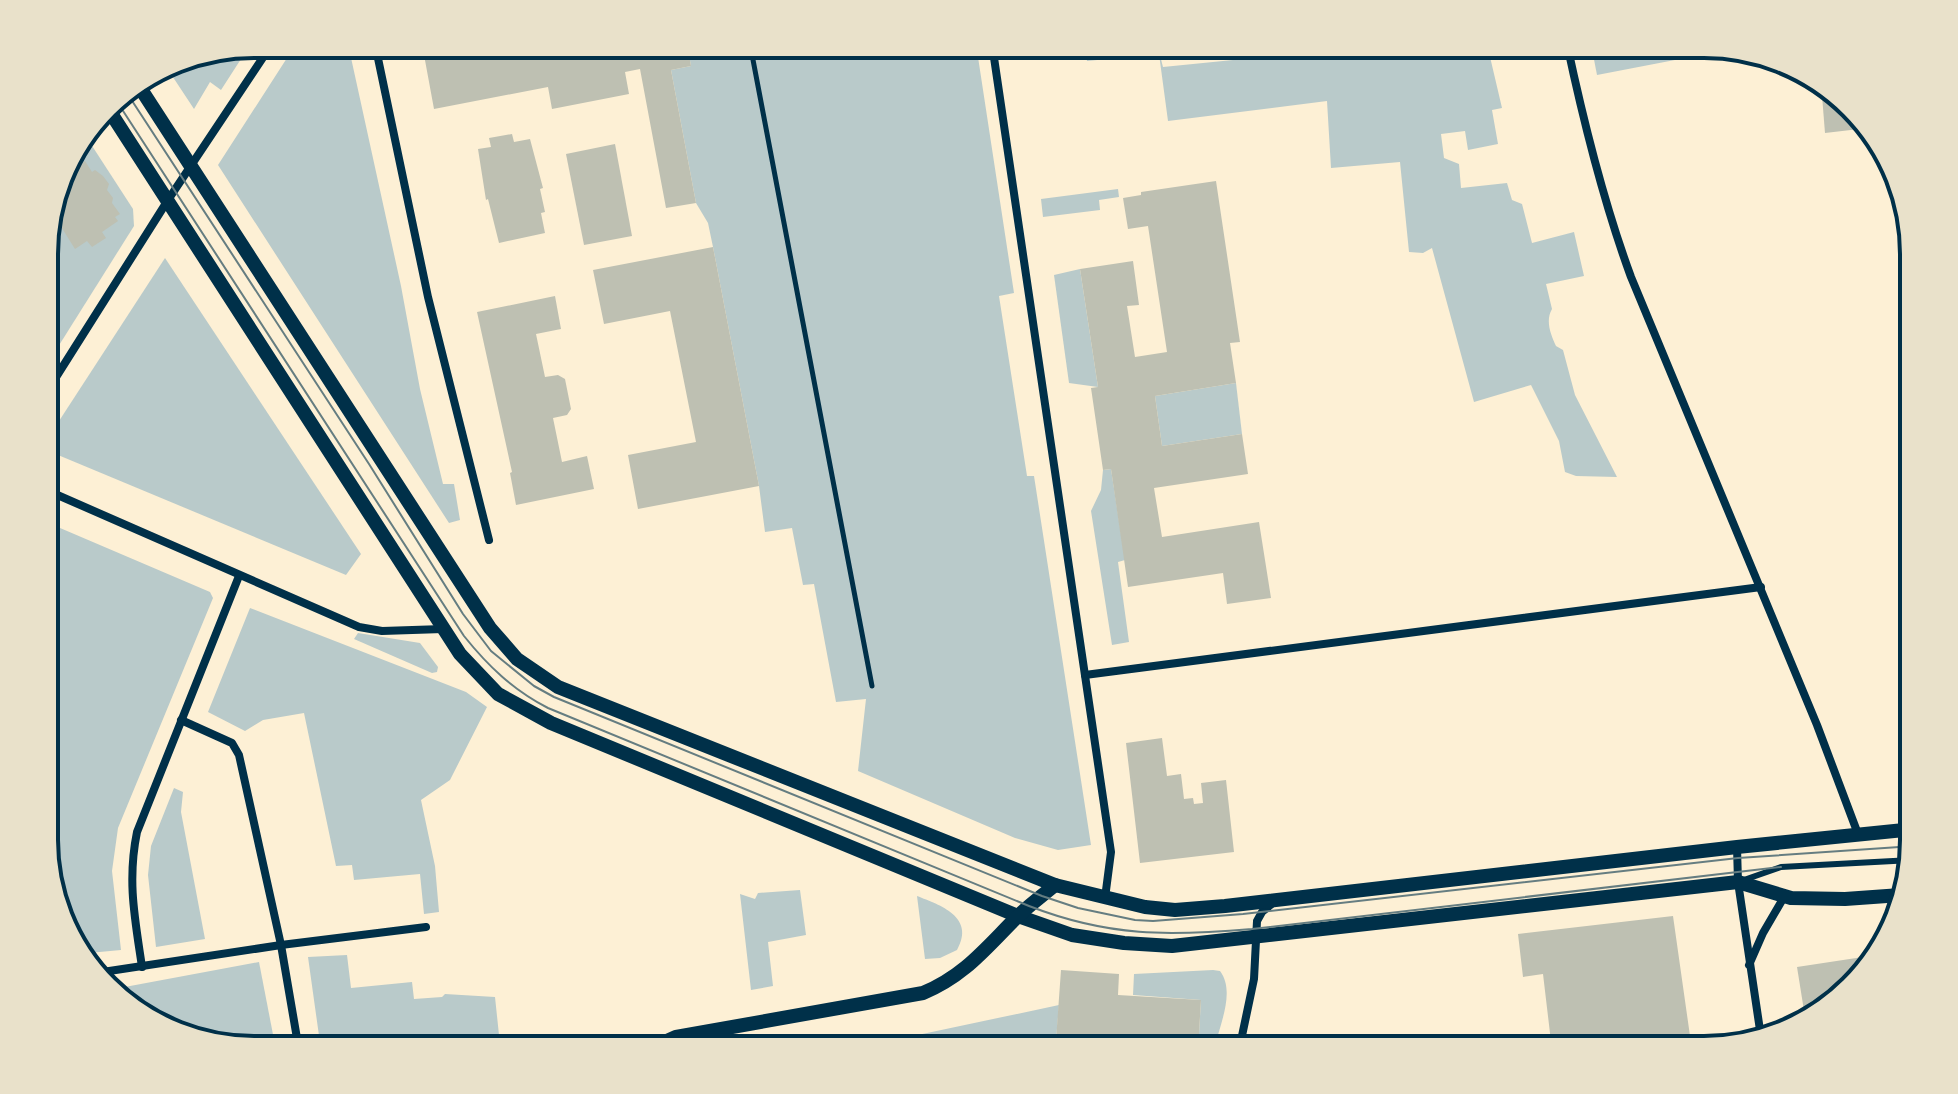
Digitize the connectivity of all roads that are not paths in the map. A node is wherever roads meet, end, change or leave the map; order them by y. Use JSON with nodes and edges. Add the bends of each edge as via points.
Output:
{"nodes":[{"id":1,"x":263,"y":58,"type":"edge"},
{"id":2,"x":378,"y":58,"type":"edge"},
{"id":3,"x":994,"y":58,"type":"edge"},
{"id":4,"x":1570,"y":58,"type":"edge"},
{"id":5,"x":143,"y":92,"type":"edge"},
{"id":6,"x":114,"y":118,"type":"edge"},
{"id":7,"x":191,"y":166,"type":"junction"},
{"id":8,"x":168,"y":200,"type":"junction"},
{"id":9,"x":58,"y":374,"type":"edge"},
{"id":10,"x":58,"y":495,"type":"edge"},
{"id":11,"x":489,"y":540,"type":"dead end"},
{"id":12,"x":239,"y":576,"type":"junction"},
{"id":13,"x":1761,"y":587,"type":"junction"},
{"id":14,"x":443,"y":629,"type":"junction"},
{"id":15,"x":1085,"y":675,"type":"junction"},
{"id":16,"x":181,"y":720,"type":"junction"},
{"id":17,"x":1900,"y":830,"type":"edge"},
{"id":18,"x":1858,"y":834,"type":"junction"},
{"id":19,"x":1737,"y":847,"type":"junction"},
{"id":20,"x":1899,"y":861,"type":"edge"},
{"id":21,"x":1738,"y":882,"type":"junction"},
{"id":22,"x":1055,"y":885,"type":"junction"},
{"id":23,"x":1892,"y":896,"type":"edge"},
{"id":24,"x":1784,"y":897,"type":"junction"},
{"id":25,"x":1105,"y":899,"type":"junction"},
{"id":26,"x":1279,"y":900,"type":"junction"},
{"id":27,"x":1018,"y":916,"type":"junction"},
{"id":28,"x":426,"y":927,"type":"dead end"},
{"id":29,"x":1256,"y":938,"type":"junction"},
{"id":30,"x":281,"y":945,"type":"junction"},
{"id":31,"x":1749,"y":966,"type":"junction"},
{"id":32,"x":142,"y":967,"type":"junction"},
{"id":33,"x":109,"y":971,"type":"edge"},
{"id":34,"x":1759,"y":1028,"type":"edge"},
{"id":35,"x":297,"y":1036,"type":"edge"},
{"id":36,"x":682,"y":1036,"type":"edge"},
{"id":37,"x":1242,"y":1036,"type":"edge"}],
"edges":[{"from":1,"to":7,"type":"street"},
{"from":2,"to":11,"type":"street","via":[[428,297]]},
{"from":3,"to":15,"type":"street"},
{"from":4,"to":13,"type":"street","via":[[1609,216]]},
{"from":5,"to":7,"type":"street"},
{"from":6,"to":8,"type":"street"},
{"from":7,"to":8,"type":"street"},
{"from":7,"to":22,"type":"street","via":[[445,562],[517,659],[558,687]]},
{"from":8,"to":9,"type":"street"},
{"from":8,"to":14,"type":"street"},
{"from":10,"to":12,"type":"street"},
{"from":12,"to":14,"type":"street","via":[[359,627]]},
{"from":12,"to":16,"type":"street"},
{"from":13,"to":15,"type":"street"},
{"from":13,"to":18,"type":"street"},
{"from":14,"to":27,"type":"street","via":[[478,675],[511,702],[551,723]]},
{"from":15,"to":25,"type":"street","via":[[1111,852]]},
{"from":16,"to":30,"type":"street","via":[[232,743],[239,755]]},
{"from":16,"to":32,"type":"street","via":[[137,832],[131,862]]},
{"from":17,"to":18,"type":"street"},
{"from":18,"to":19,"type":"street"},
{"from":19,"to":21,"type":"street"},
{"from":19,"to":26,"type":"street"},
{"from":20,"to":21,"type":"lane","via":[[1781,867]]},
{"from":21,"to":24,"type":"street"},
{"from":21,"to":29,"type":"street"},
{"from":21,"to":31,"type":"street"},
{"from":22,"to":25,"type":"street"},
{"from":22,"to":27,"type":"street"},
{"from":23,"to":24,"type":"street"},
{"from":24,"to":31,"type":"street"},
{"from":25,"to":26,"type":"street","via":[[1175,910]]},
{"from":26,"to":29,"type":"street","via":[[1262,912]]},
{"from":27,"to":29,"type":"street","via":[[1072,935],[1124,943],[1172,946]]},
{"from":27,"to":36,"type":"street","via":[[963,972],[923,993]]},
{"from":28,"to":30,"type":"street"},
{"from":29,"to":37,"type":"street"},
{"from":30,"to":32,"type":"street"},
{"from":30,"to":35,"type":"street"},
{"from":31,"to":34,"type":"street"},
{"from":32,"to":33,"type":"street"}]}
